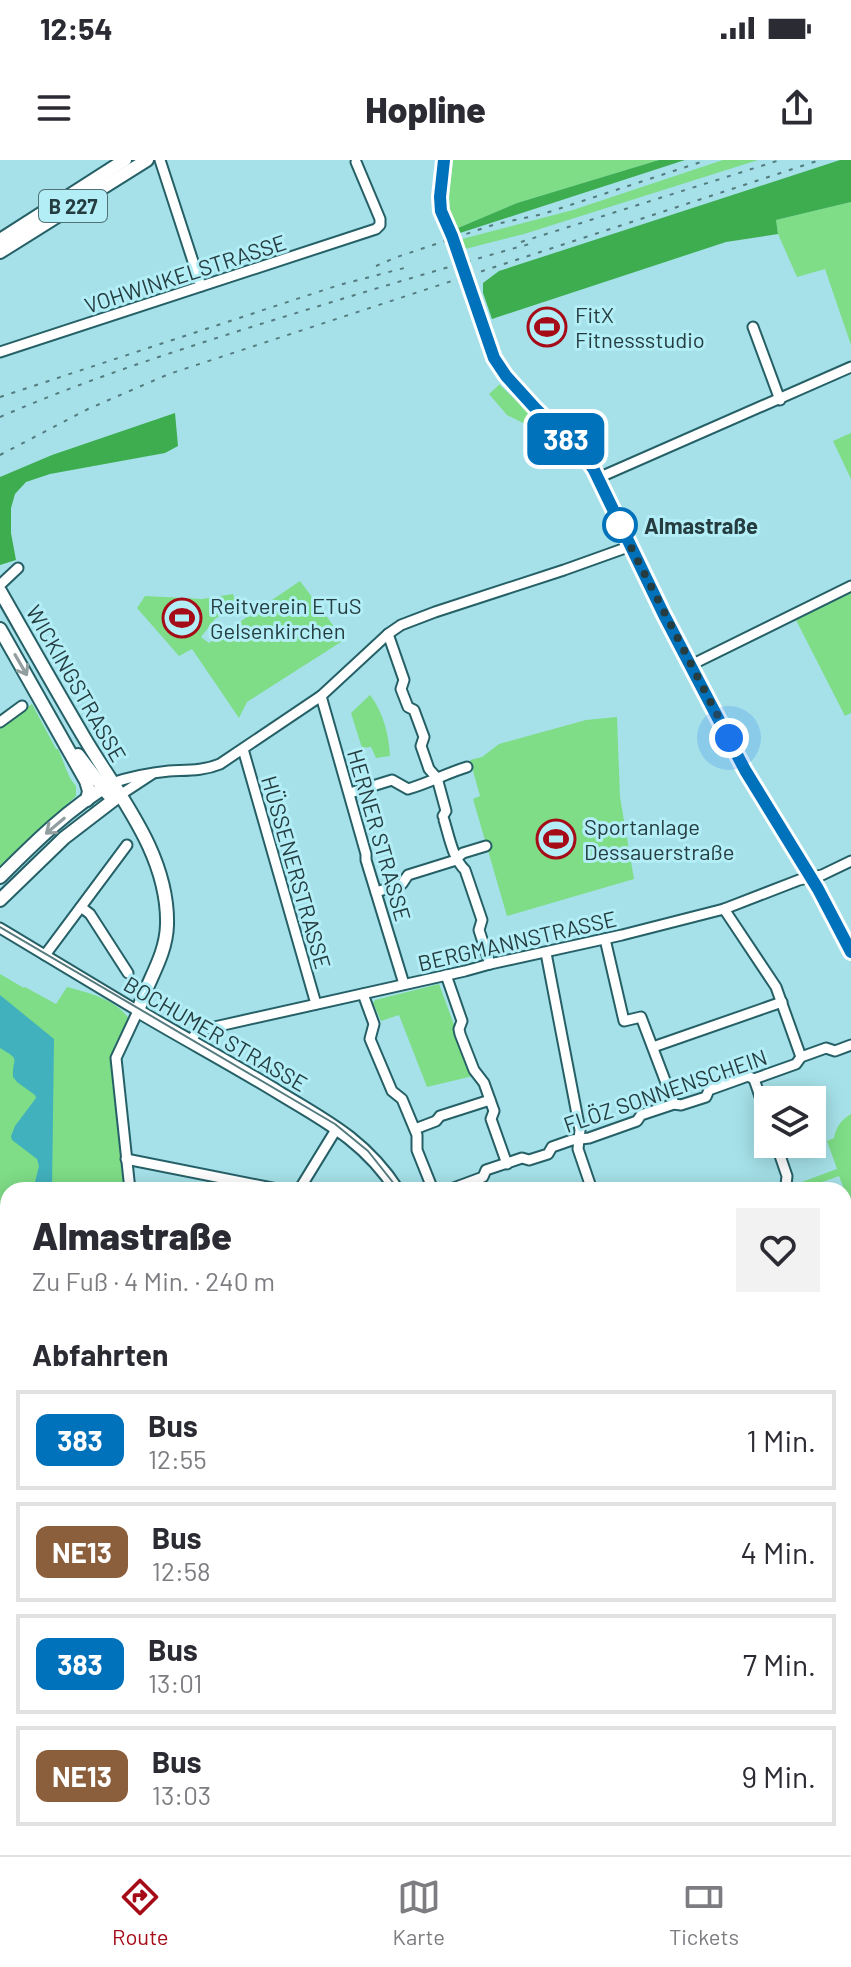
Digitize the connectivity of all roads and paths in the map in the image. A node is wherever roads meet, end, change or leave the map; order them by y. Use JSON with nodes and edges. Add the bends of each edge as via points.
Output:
{"nodes":[{"id":1,"x":125,"y":160,"type":"edge"},
{"id":2,"x":147,"y":160,"type":"edge"},
{"id":3,"x":160,"y":160,"type":"edge"},
{"id":4,"x":444,"y":160,"type":"edge"},
{"id":5,"x":356,"y":162,"type":"edge"},
{"id":6,"x":0,"y":240,"type":"edge"},
{"id":7,"x":0,"y":252,"type":"edge"},
{"id":8,"x":201,"y":286,"type":"junction"},
{"id":9,"x":753,"y":327,"type":"dead end"},
{"id":10,"x":0,"y":352,"type":"edge"},
{"id":11,"x":851,"y":367,"type":"edge"},
{"id":12,"x":780,"y":400,"type":"junction"},
{"id":13,"x":598,"y":478,"type":"junction"},
{"id":14,"x":631,"y":546,"type":"junction"},
{"id":15,"x":18,"y":568,"type":"dead end"},
{"id":16,"x":851,"y":586,"type":"edge"},
{"id":17,"x":0,"y":588,"type":"edge"},
{"id":18,"x":0,"y":629,"type":"edge"},
{"id":19,"x":388,"y":634,"type":"junction"},
{"id":20,"x":691,"y":665,"type":"junction"},
{"id":21,"x":321,"y":696,"type":"junction"},
{"id":22,"x":22,"y":706,"type":"dead end"},
{"id":23,"x":0,"y":722,"type":"edge"},
{"id":24,"x":61,"y":734,"type":"junction"},
{"id":25,"x":243,"y":749,"type":"junction"},
{"id":26,"x":467,"y":767,"type":"dead end"},
{"id":27,"x":152,"y":774,"type":"junction"},
{"id":28,"x":437,"y":778,"type":"junction"},
{"id":29,"x":108,"y":786,"type":"junction"},
{"id":30,"x":350,"y":793,"type":"junction"},
{"id":31,"x":116,"y":798,"type":"junction"},
{"id":32,"x":87,"y":800,"type":"junction"},
{"id":33,"x":127,"y":845,"type":"dead end"},
{"id":34,"x":486,"y":846,"type":"dead end"},
{"id":35,"x":457,"y":857,"type":"junction"},
{"id":36,"x":851,"y":861,"type":"edge"},
{"id":37,"x":810,"y":876,"type":"junction"},
{"id":38,"x":0,"y":877,"type":"edge"},
{"id":39,"x":376,"y":892,"type":"junction"},
{"id":40,"x":0,"y":900,"type":"edge"},
{"id":41,"x":81,"y":907,"type":"junction"},
{"id":42,"x":724,"y":909,"type":"junction"},
{"id":43,"x":0,"y":928,"type":"edge"},
{"id":44,"x":605,"y":939,"type":"junction"},
{"id":45,"x":851,"y":952,"type":"edge"},
{"id":46,"x":546,"y":953,"type":"junction"},
{"id":47,"x":45,"y":955,"type":"junction"},
{"id":48,"x":490,"y":964,"type":"junction"},
{"id":49,"x":128,"y":973,"type":"dead end"},
{"id":50,"x":446,"y":975,"type":"junction"},
{"id":51,"x":404,"y":984,"type":"junction"},
{"id":52,"x":363,"y":994,"type":"junction"},
{"id":53,"x":782,"y":1002,"type":"junction"},
{"id":54,"x":316,"y":1004,"type":"junction"},
{"id":55,"x":138,"y":1011,"type":"junction"},
{"id":56,"x":190,"y":1042,"type":"junction"},
{"id":57,"x":851,"y":1045,"type":"edge"},
{"id":58,"x":653,"y":1047,"type":"junction"},
{"id":59,"x":801,"y":1057,"type":"junction"},
{"id":60,"x":754,"y":1079,"type":"junction"},
{"id":61,"x":756,"y":1086,"type":"edge"},
{"id":62,"x":490,"y":1100,"type":"junction"},
{"id":63,"x":674,"y":1104,"type":"junction"},
{"id":64,"x":337,"y":1128,"type":"junction"},
{"id":65,"x":415,"y":1129,"type":"junction"},
{"id":66,"x":579,"y":1140,"type":"junction"},
{"id":67,"x":781,"y":1158,"type":"edge"},
{"id":68,"x":126,"y":1159,"type":"junction"},
{"id":69,"x":507,"y":1164,"type":"junction"},
{"id":70,"x":129,"y":1182,"type":"edge"},
{"id":71,"x":242,"y":1182,"type":"edge"},
{"id":72,"x":304,"y":1182,"type":"edge"},
{"id":73,"x":391,"y":1182,"type":"edge"},
{"id":74,"x":431,"y":1182,"type":"edge"},
{"id":75,"x":470,"y":1182,"type":"edge"},
{"id":76,"x":589,"y":1182,"type":"edge"},
{"id":77,"x":788,"y":1182,"type":"edge"}],
"edges":[{"from":1,"to":6,"type":"main road","number":"B 227"},
{"from":2,"to":7,"type":"main road","number":"B 227"},
{"from":3,"to":8,"type":"street"},
{"from":4,"to":13,"type":"main road","via":[[441,211],[487,344],[499,367],[586,458]]},
{"from":5,"to":8,"type":"street","name":"VOHWINKELSTRASSE","via":[[380,219],[376,229]]},
{"from":8,"to":10,"type":"street","name":"VOHWINKELSTRASSE"},
{"from":9,"to":12,"type":"street"},
{"from":11,"to":12,"type":"street"},
{"from":12,"to":13,"type":"street"},
{"from":13,"to":14,"type":"main road"},
{"from":14,"to":19,"type":"street","via":[[416,618]]},
{"from":14,"to":20,"type":"main road"},
{"from":15,"to":17,"type":"street","name":"WICKINGSTRASSE"},
{"from":16,"to":20,"type":"street"},
{"from":17,"to":29,"type":"main road","name":"WICKINGSTRASSE"},
{"from":18,"to":24,"type":"main road","name":"WICKINGSTRASSE","one_way":true},
{"from":19,"to":21,"type":"street"},
{"from":19,"to":28,"type":"street","via":[[404,680],[401,689],[414,710],[424,737],[421,746]]},
{"from":20,"to":37,"type":"main road","via":[[745,770]]},
{"from":21,"to":25,"type":"street"},
{"from":21,"to":30,"type":"street","name":"HERNER STRASSE"},
{"from":22,"to":23,"type":"street"},
{"from":24,"to":29,"type":"main road","name":"WICKINGSTRASSE"},
{"from":24,"to":32,"type":"main road","name":"WICKINGSTRASSE","via":[[88,786]]},
{"from":25,"to":27,"type":"street","via":[[211,768]]},
{"from":25,"to":54,"type":"street","name":"HÜSSENERSTRASSE"},
{"from":26,"to":28,"type":"street"},
{"from":27,"to":29,"type":"street"},
{"from":27,"to":31,"type":"street"},
{"from":28,"to":30,"type":"street","via":[[408,789],[392,780]]},
{"from":28,"to":35,"type":"street"},
{"from":29,"to":31,"type":"main road","name":"WICKINGSTRASSE"},
{"from":29,"to":32,"type":"main road"},
{"from":30,"to":39,"type":"street","name":"HERNER STRASSE"},
{"from":31,"to":40,"type":"main road"},
{"from":31,"to":55,"type":"main road","name":"WICKINGSTRASSE","via":[[138,827],[164,891],[167,924],[162,956]]},
{"from":32,"to":38,"type":"main road","one_way":true},
{"from":33,"to":41,"type":"street"},
{"from":34,"to":35,"type":"street"},
{"from":35,"to":39,"type":"street"},
{"from":35,"to":48,"type":"street","via":[[482,920],[479,930]]},
{"from":36,"to":37,"type":"street","name":"BERGMANNSTRASSE"},
{"from":37,"to":42,"type":"street","name":"BERGMANNSTRASSE"},
{"from":37,"to":45,"type":"main road"},
{"from":39,"to":51,"type":"street","name":"HERNER STRASSE"},
{"from":41,"to":47,"type":"street"},
{"from":41,"to":49,"type":"street"},
{"from":42,"to":44,"type":"street","name":"BERGMANNSTRASSE"},
{"from":42,"to":53,"type":"street"},
{"from":43,"to":47,"type":"street","name":"BOCHUMER STRASSE"},
{"from":44,"to":46,"type":"street","name":"BERGMANNSTRASSE"},
{"from":44,"to":58,"type":"street","via":[[624,1021],[641,1017]]},
{"from":46,"to":48,"type":"street","name":"BERGMANNSTRASSE"},
{"from":46,"to":66,"type":"street"},
{"from":47,"to":55,"type":"street","name":"BOCHUMER STRASSE"},
{"from":48,"to":50,"type":"street","name":"BERGMANNSTRASSE"},
{"from":50,"to":51,"type":"street","name":"BERGMANNSTRASSE"},
{"from":50,"to":62,"type":"street","via":[[462,1021],[460,1034]]},
{"from":51,"to":52,"type":"street","name":"BERGMANNSTRASSE"},
{"from":52,"to":54,"type":"street","name":"BERGMANNSTRASSE"},
{"from":52,"to":65,"type":"street","via":[[374,1024],[370,1039]]},
{"from":53,"to":58,"type":"street"},
{"from":53,"to":59,"type":"street"},
{"from":54,"to":56,"type":"street","name":"BERGMANNSTRASSE","via":[[201,1030]]},
{"from":55,"to":56,"type":"main road","name":"BOCHUMER STRASSE"},
{"from":55,"to":68,"type":"street","via":[[116,1058]]},
{"from":56,"to":64,"type":"main road","name":"BOCHUMER STRASSE"},
{"from":57,"to":59,"type":"street","name":"FLÖZ SONNENSCHEIN"},
{"from":58,"to":63,"type":"street"},
{"from":59,"to":60,"type":"street","name":"FLÖZ SONNENSCHEIN","via":[[796,1064]]},
{"from":60,"to":61,"type":"street"},
{"from":60,"to":63,"type":"street","name":"FLÖZ SONNENSCHEIN","via":[[748,1076],[709,1090],[706,1097]]},
{"from":62,"to":65,"type":"street"},
{"from":62,"to":69,"type":"street"},
{"from":63,"to":66,"type":"street","name":"FLÖZ SONNENSCHEIN"},
{"from":64,"to":72,"type":"street"},
{"from":64,"to":73,"type":"main road","name":"BOCHUMER STRASSE","via":[[368,1153]]},
{"from":65,"to":74,"type":"street","via":[[417,1150]]},
{"from":66,"to":69,"type":"street","name":"FLÖZ SONNENSCHEIN"},
{"from":66,"to":76,"type":"street"},
{"from":67,"to":77,"type":"street"},
{"from":68,"to":70,"type":"street"},
{"from":68,"to":71,"type":"street"},
{"from":69,"to":75,"type":"street","name":"FLÖZ SONNENSCHEIN"}]}
